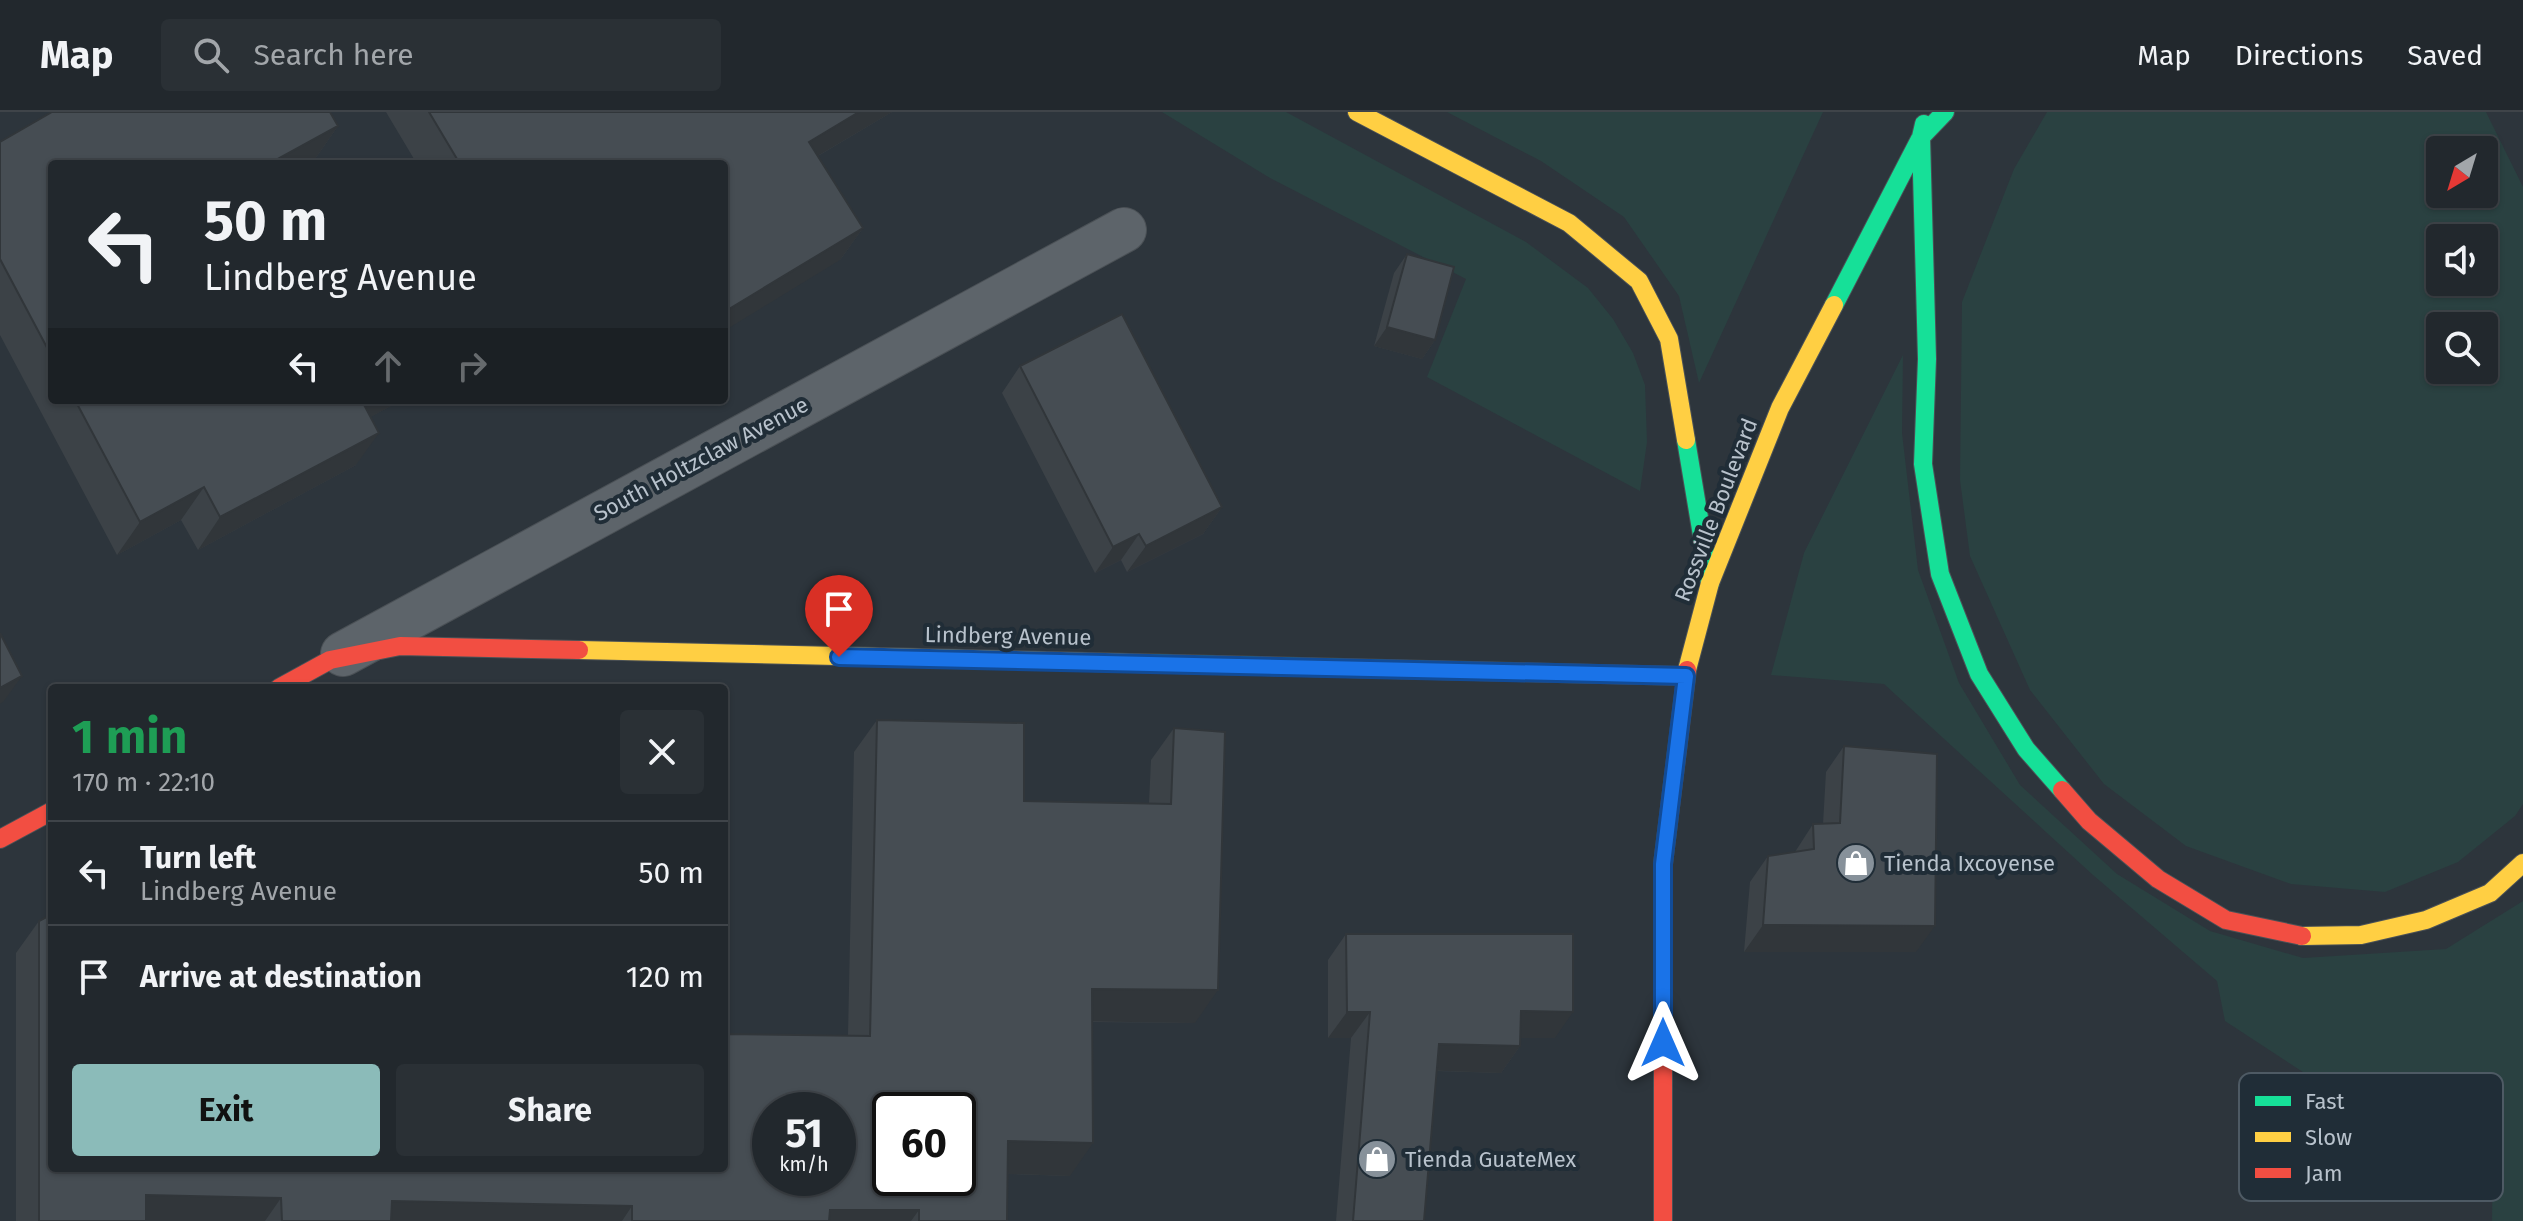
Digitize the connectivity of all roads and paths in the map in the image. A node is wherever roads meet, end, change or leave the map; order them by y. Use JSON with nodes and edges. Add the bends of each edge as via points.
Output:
{"nodes":[{"id":1,"x":1357,"y":112,"type":"edge"},
{"id":2,"x":1927,"y":112,"type":"edge"},
{"id":3,"x":1945,"y":112,"type":"edge"},
{"id":4,"x":1921,"y":137,"type":"junction"},
{"id":5,"x":1124,"y":230,"type":"dead end"},
{"id":6,"x":1710,"y":583,"type":"junction"},
{"id":7,"x":330,"y":660,"type":"junction"},
{"id":8,"x":1686,"y":676,"type":"junction"},
{"id":9,"x":286,"y":684,"type":"edge"},
{"id":10,"x":48,"y":813,"type":"edge"},
{"id":11,"x":0,"y":839,"type":"edge"},
{"id":12,"x":2523,"y":863,"type":"edge"},
{"id":13,"x":1663,"y":1221,"type":"edge"}],
"edges":[{"from":1,"to":6,"type":"main road","via":[[1569,223],[1639,281],[1669,339]]},
{"from":2,"to":4,"type":"main road","name":"Rossville Boulevard"},
{"from":3,"to":4,"type":"main road","name":"Rossville Boulevard"},
{"from":4,"to":6,"type":"main road","name":"Rossville Boulevard","via":[[1780,408]]},
{"from":4,"to":12,"type":"main road","via":[[1927,359],[1923,464],[1940,574],[1979,674],[2026,749],[2089,821],[2158,879],[2226,920],[2297,936],[2361,935],[2426,920],[2490,893]]},
{"from":5,"to":7,"type":"street","name":"South Holtzclaw Avenue"},
{"from":6,"to":8,"type":"main road","name":"Rossville Boulevard"},
{"from":7,"to":8,"type":"main road","name":"Lindberg Avenue","via":[[400,646]]},
{"from":7,"to":9,"type":"main road","name":"South Holtzclaw Avenue"},
{"from":8,"to":13,"type":"main road","name":"Rossville Boulevard","via":[[1663,864]]},
{"from":10,"to":11,"type":"main road"}]}
